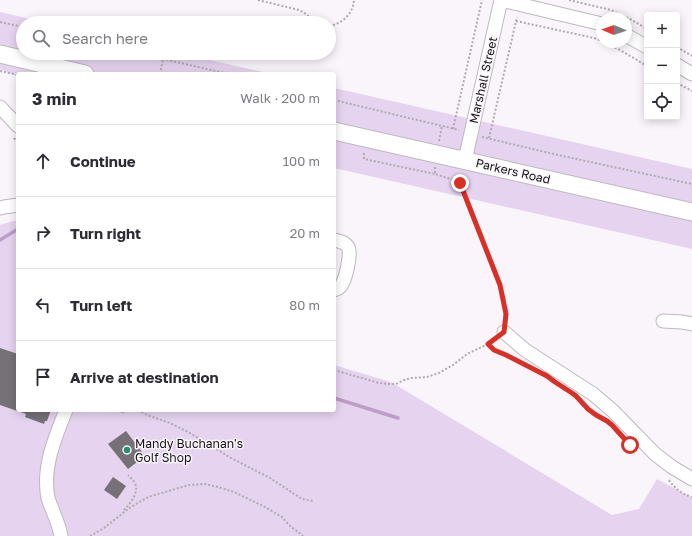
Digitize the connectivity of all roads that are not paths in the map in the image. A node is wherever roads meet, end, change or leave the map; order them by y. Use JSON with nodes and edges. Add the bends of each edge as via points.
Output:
{"nodes":[{"id":1,"x":501,"y":0,"type":"edge"},
{"id":2,"x":596,"y":23,"type":"edge"},
{"id":3,"x":632,"y":38,"type":"edge"},
{"id":4,"x":644,"y":45,"type":"edge"},
{"id":5,"x":0,"y":54,"type":"edge"},
{"id":6,"x":16,"y":58,"type":"edge"},
{"id":7,"x":26,"y":60,"type":"edge"},
{"id":8,"x":680,"y":67,"type":"edge"},
{"id":9,"x":76,"y":72,"type":"edge"},
{"id":10,"x":692,"y":74,"type":"edge"},
{"id":11,"x":0,"y":107,"type":"edge"},
{"id":12,"x":16,"y":124,"type":"edge"},
{"id":13,"x":336,"y":131,"type":"edge"},
{"id":14,"x":465,"y":160,"type":"junction"},
{"id":15,"x":16,"y":205,"type":"edge"},
{"id":16,"x":0,"y":208,"type":"edge"},
{"id":17,"x":692,"y":212,"type":"edge"},
{"id":18,"x":336,"y":241,"type":"edge"},
{"id":19,"x":336,"y":289,"type":"edge"},
{"id":20,"x":664,"y":321,"type":"dead end"},
{"id":21,"x":692,"y":324,"type":"edge"},
{"id":22,"x":504,"y":332,"type":"road end"},
{"id":23,"x":65,"y":412,"type":"edge"},
{"id":24,"x":691,"y":476,"type":"edge"},
{"id":25,"x":61,"y":536,"type":"edge"}],
"edges":[{"from":1,"to":2,"type":"street"},
{"from":1,"to":14,"type":"street","name":"Marshall Street"},
{"from":3,"to":4,"type":"street"},
{"from":5,"to":6,"type":"main road"},
{"from":7,"to":9,"type":"main road"},
{"from":8,"to":10,"type":"street"},
{"from":11,"to":12,"type":"street"},
{"from":13,"to":14,"type":"main road","name":"Parkers Road"},
{"from":14,"to":17,"type":"main road","name":"Parkers Road"},
{"from":15,"to":16,"type":"street"},
{"from":18,"to":19,"type":"street","via":[[344,243],[350,252],[343,284]]},
{"from":20,"to":21,"type":"street"},
{"from":22,"to":24,"type":"street","via":[[525,350],[593,394],[655,454],[672,467]]},
{"from":23,"to":25,"type":"street","via":[[49,458],[47,478],[48,497]]}]}
